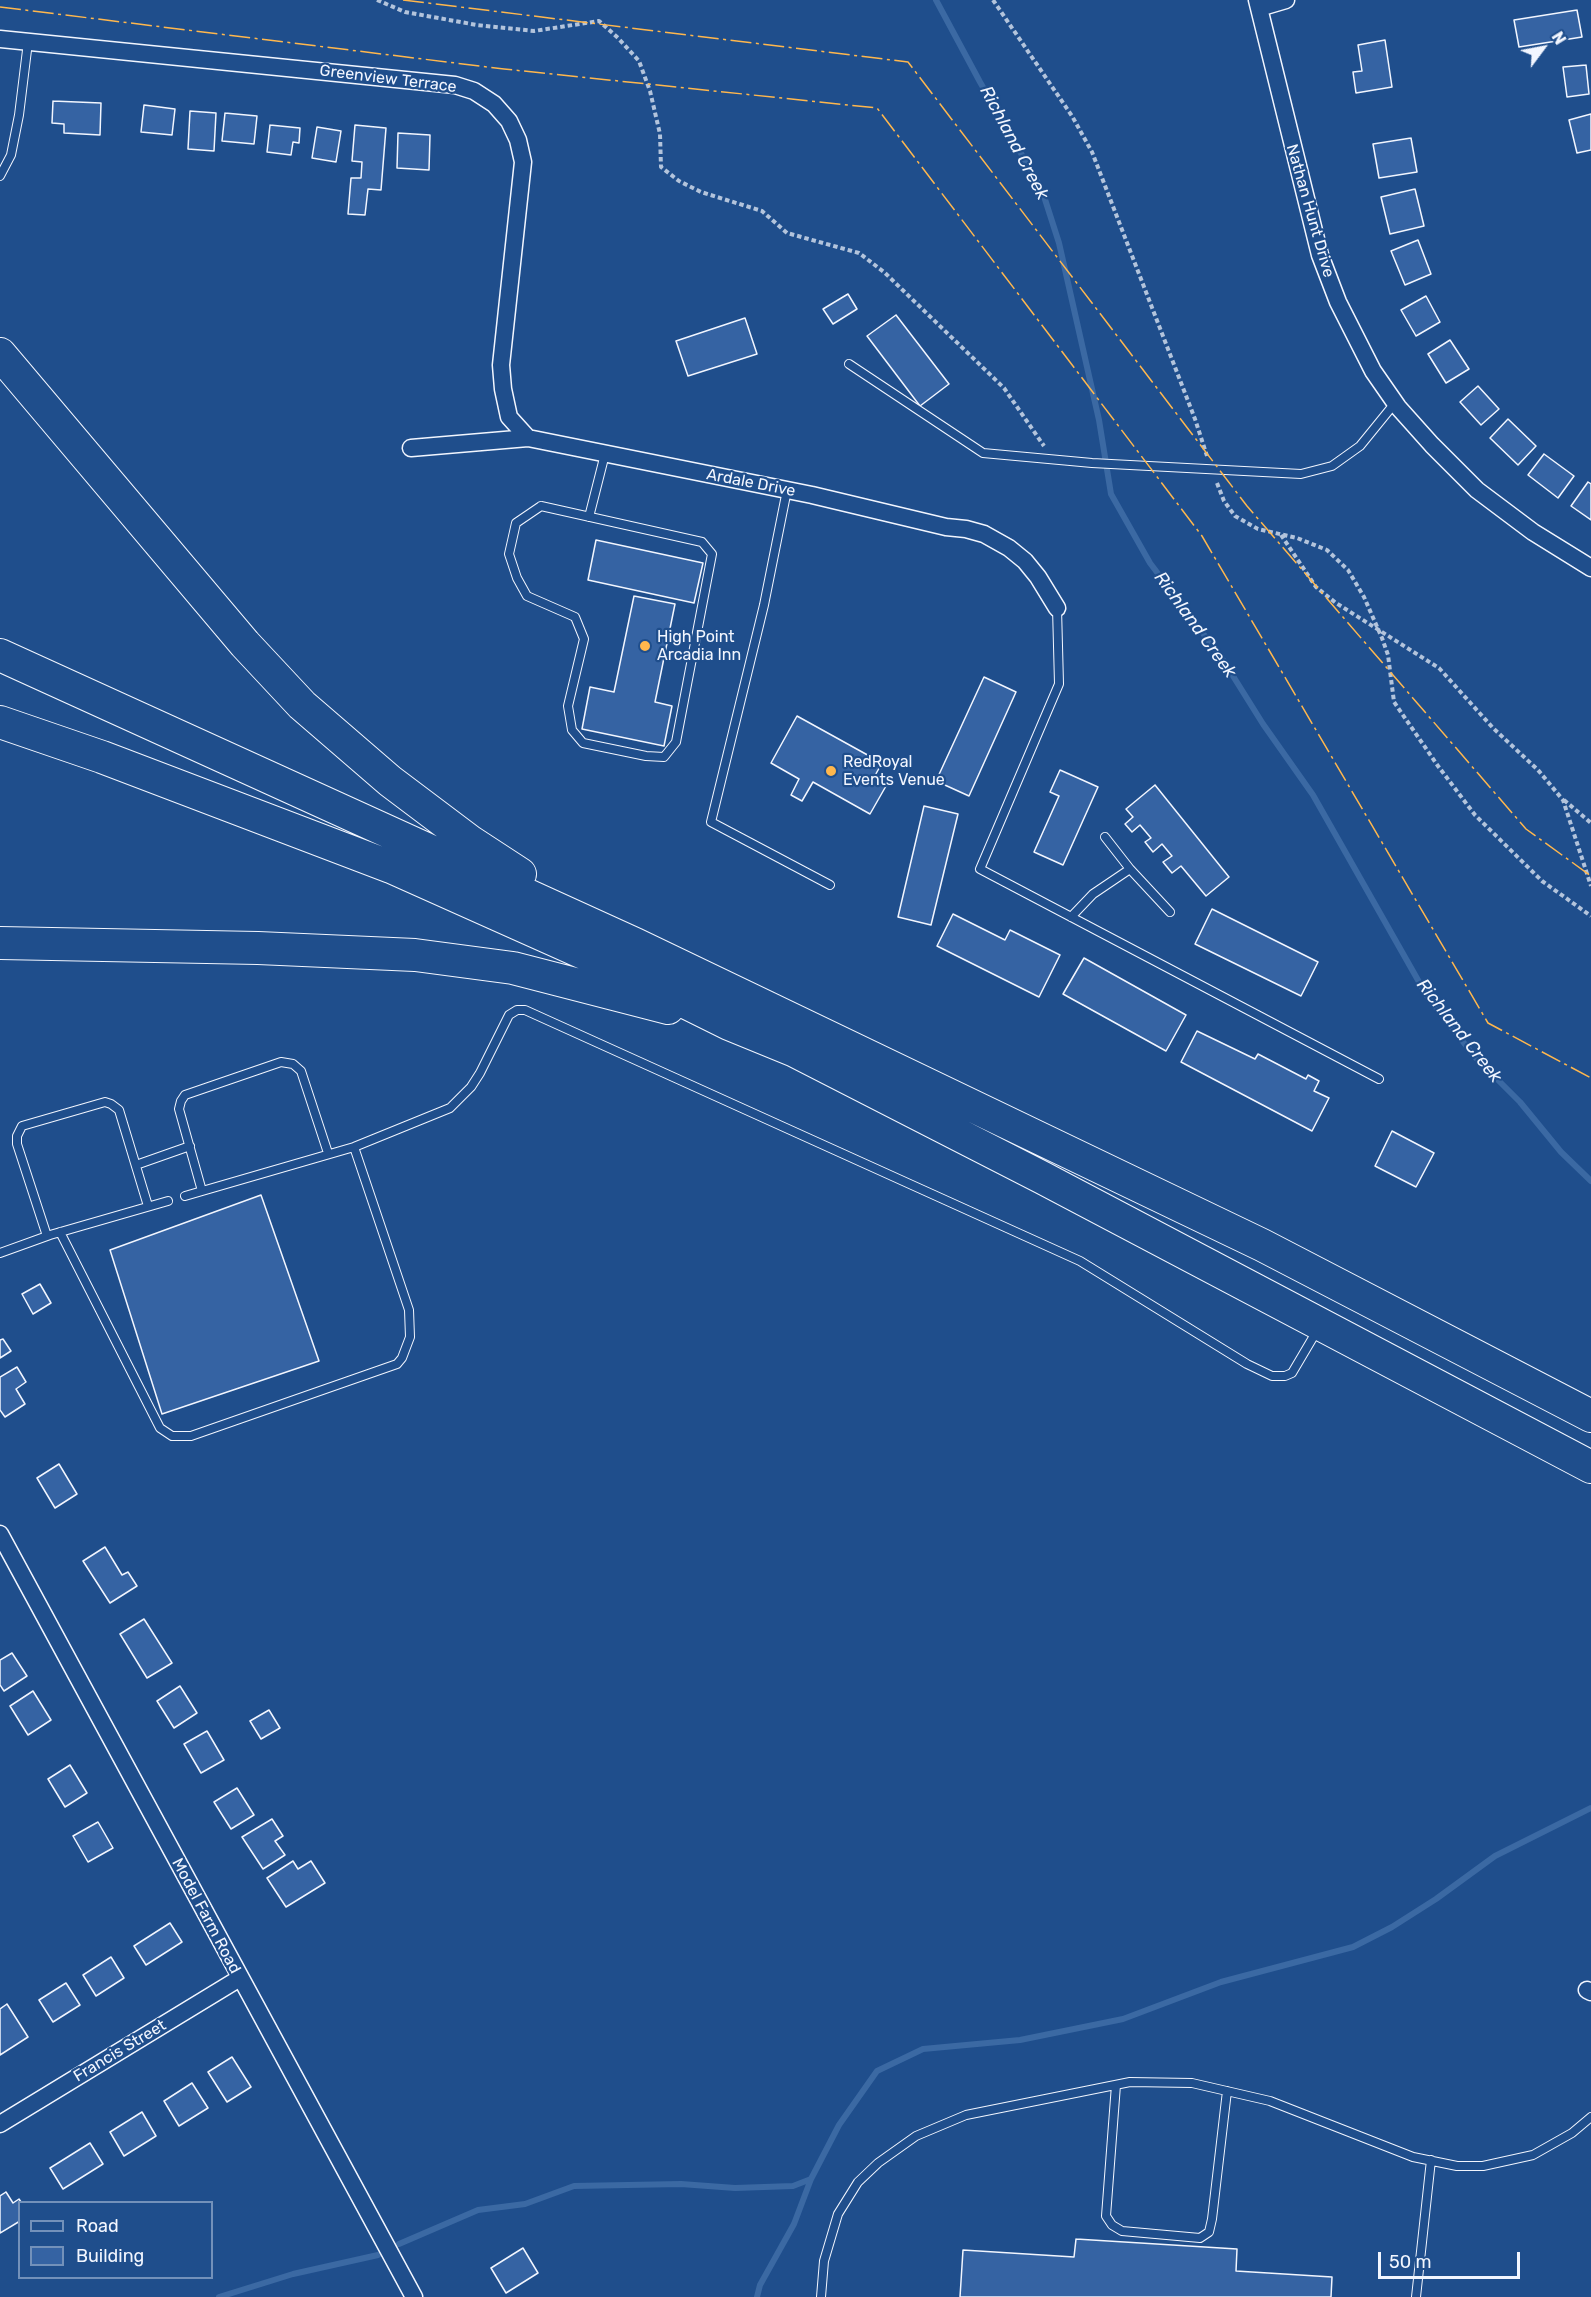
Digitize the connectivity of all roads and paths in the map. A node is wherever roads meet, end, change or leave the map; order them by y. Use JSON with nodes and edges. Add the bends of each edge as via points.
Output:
{"nodes":[{"id":1,"x":377,"y":0,"type":"edge"},
{"id":2,"x":1286,"y":0,"type":"edge"},
{"id":3,"x":1258,"y":4,"type":"edge"},
{"id":4,"x":0,"y":39,"type":"edge"},
{"id":5,"x":28,"y":42,"type":"junction"},
{"id":6,"x":0,"y":176,"type":"edge"},
{"id":7,"x":0,"y":354,"type":"edge"},
{"id":8,"x":849,"y":364,"type":"dead end"},
{"id":9,"x":1395,"y":403,"type":"junction"},
{"id":10,"x":528,"y":438,"type":"junction"},
{"id":11,"x":411,"y":448,"type":"dead end"},
{"id":12,"x":605,"y":454,"type":"junction"},
{"id":13,"x":1052,"y":459,"type":"junction"},
{"id":14,"x":787,"y":490,"type":"junction"},
{"id":15,"x":589,"y":517,"type":"junction"},
{"id":16,"x":1281,"y":535,"type":"dead end"},
{"id":17,"x":1591,"y":568,"type":"edge"},
{"id":18,"x":1057,"y":608,"type":"joint"},
{"id":19,"x":0,"y":655,"type":"edge"},
{"id":20,"x":0,"y":722,"type":"edge"},
{"id":21,"x":1563,"y":800,"type":"junction"},
{"id":22,"x":1591,"y":822,"type":"edge"},
{"id":23,"x":1105,"y":837,"type":"dead end"},
{"id":24,"x":1130,"y":869,"type":"junction"},
{"id":25,"x":830,"y":885,"type":"dead end"},
{"id":26,"x":1591,"y":886,"type":"edge"},
{"id":27,"x":1170,"y":912,"type":"dead end"},
{"id":28,"x":1071,"y":917,"type":"junction"},
{"id":29,"x":0,"y":943,"type":"edge"},
{"id":30,"x":635,"y":944,"type":"junction"},
{"id":31,"x":729,"y":1024,"type":"junction"},
{"id":32,"x":1379,"y":1079,"type":"dead end"},
{"id":33,"x":190,"y":1146,"type":"junction"},
{"id":34,"x":354,"y":1147,"type":"junction"},
{"id":35,"x":328,"y":1153,"type":"junction"},
{"id":36,"x":136,"y":1165,"type":"junction"},
{"id":37,"x":202,"y":1191,"type":"junction"},
{"id":38,"x":185,"y":1196,"type":"dead end"},
{"id":39,"x":168,"y":1201,"type":"dead end"},
{"id":40,"x":148,"y":1206,"type":"junction"},
{"id":41,"x":60,"y":1232,"type":"junction"},
{"id":42,"x":47,"y":1236,"type":"junction"},
{"id":43,"x":0,"y":1252,"type":"edge"},
{"id":44,"x":1321,"y":1323,"type":"junction"},
{"id":45,"x":1591,"y":1416,"type":"edge"},
{"id":46,"x":1591,"y":1467,"type":"edge"},
{"id":47,"x":0,"y":1534,"type":"edge"},
{"id":48,"x":240,"y":1978,"type":"junction"},
{"id":49,"x":1116,"y":2085,"type":"junction"},
{"id":50,"x":1227,"y":2091,"type":"junction"},
{"id":51,"x":1591,"y":2118,"type":"edge"},
{"id":52,"x":0,"y":2123,"type":"edge"},
{"id":53,"x":1431,"y":2160,"type":"junction"},
{"id":54,"x":414,"y":2297,"type":"edge"},
{"id":55,"x":821,"y":2297,"type":"edge"},
{"id":56,"x":1416,"y":2297,"type":"edge"}],
"edges":[{"from":1,"to":13,"type":"path","via":[[405,12],[534,31],[599,21],[639,61],[660,134],[661,167],[701,192],[762,211],[787,233],[859,253],[884,272],[1004,388]]},
{"from":2,"to":3,"type":"street"},
{"from":3,"to":9,"type":"street","name":"Nathan Hunt Drive","via":[[1320,255],[1338,303]]},
{"from":4,"to":5,"type":"street","name":"Greenview Terrace"},
{"from":5,"to":6,"type":"lane","via":[[11,155]]},
{"from":5,"to":10,"type":"street","name":"Greenview Terrace","via":[[454,85],[474,91],[494,104],[509,121],[523,162],[501,365],[509,417]]},
{"from":7,"to":30,"type":"highway","via":[[245,644],[302,705],[390,781],[471,842],[523,876],[586,906]]},
{"from":8,"to":13,"type":"lane","via":[[983,453]]},
{"from":9,"to":13,"type":"lane","via":[[1360,446],[1332,466],[1301,474]]},
{"from":9,"to":17,"type":"street","name":"Nathan Hunt Drive","via":[[1477,489],[1533,532]]},
{"from":10,"to":11,"type":"street","name":"Ardale Drive"},
{"from":10,"to":12,"type":"street","name":"Ardale Drive"},
{"from":12,"to":14,"type":"street","name":"Ardale Drive"},
{"from":12,"to":15,"type":"lane"},
{"from":14,"to":18,"type":"street","name":"Ardale Drive","via":[[984,534],[1025,561]]},
{"from":14,"to":25,"type":"lane","via":[[764,605],[711,822]]},
{"from":15,"to":15,"type":"lane","via":[[702,542],[712,554],[676,742],[664,757],[583,743],[572,730],[568,706],[584,639],[575,616],[527,596],[509,554],[516,523],[541,506]]},
{"from":16,"to":21,"type":"path","via":[[1316,587],[1439,668]]},
{"from":18,"to":28,"type":"lane","via":[[1059,684],[980,869]]},
{"from":19,"to":30,"type":"highway"},
{"from":20,"to":31,"type":"highway","via":[[391,867],[610,965]]},
{"from":21,"to":22,"type":"path"},
{"from":21,"to":26,"type":"path"},
{"from":23,"to":24,"type":"lane"},
{"from":24,"to":27,"type":"lane"},
{"from":24,"to":28,"type":"lane","via":[[1093,894]]},
{"from":28,"to":32,"type":"lane"},
{"from":29,"to":31,"type":"highway","via":[[415,955],[513,968]]},
{"from":30,"to":45,"type":"highway","via":[[1262,1245]]},
{"from":31,"to":44,"type":"highway","via":[[815,1061]]},
{"from":33,"to":35,"type":"lane","via":[[179,1109],[186,1095],[287,1062],[301,1071]]},
{"from":33,"to":36,"type":"lane"},
{"from":33,"to":37,"type":"lane"},
{"from":34,"to":35,"type":"lane"},
{"from":34,"to":41,"type":"lane","via":[[409,1310],[410,1337],[402,1358],[397,1364],[191,1436],[172,1436],[160,1428]]},
{"from":34,"to":44,"type":"lane","via":[[450,1108],[460,1100],[476,1080],[509,1015],[525,1010],[1080,1261],[1272,1376],[1292,1372]]},
{"from":35,"to":37,"type":"lane"},
{"from":36,"to":40,"type":"lane"},
{"from":36,"to":42,"type":"lane","via":[[119,1110],[111,1104],[105,1102],[22,1126],[17,1144]]},
{"from":37,"to":38,"type":"lane"},
{"from":39,"to":40,"type":"lane"},
{"from":40,"to":41,"type":"lane"},
{"from":41,"to":42,"type":"lane"},
{"from":42,"to":43,"type":"lane"},
{"from":44,"to":46,"type":"highway"},
{"from":47,"to":48,"type":"street","name":"Model Farm Road"},
{"from":48,"to":52,"type":"street","name":"Francis Street"},
{"from":48,"to":54,"type":"street","name":"Model Farm Road"},
{"from":49,"to":50,"type":"lane","via":[[1192,2083]]},
{"from":49,"to":50,"type":"lane","via":[[1106,2216],[1122,2231],[1200,2238],[1209,2232],[1212,2219]]},
{"from":49,"to":55,"type":"lane","via":[[966,2115],[916,2136],[878,2163],[858,2182],[838,2214],[824,2261]]},
{"from":50,"to":53,"type":"lane","via":[[1270,2101],[1413,2157]]},
{"from":51,"to":53,"type":"lane","via":[[1533,2155],[1483,2166]]},
{"from":53,"to":56,"type":"lane"}]}
